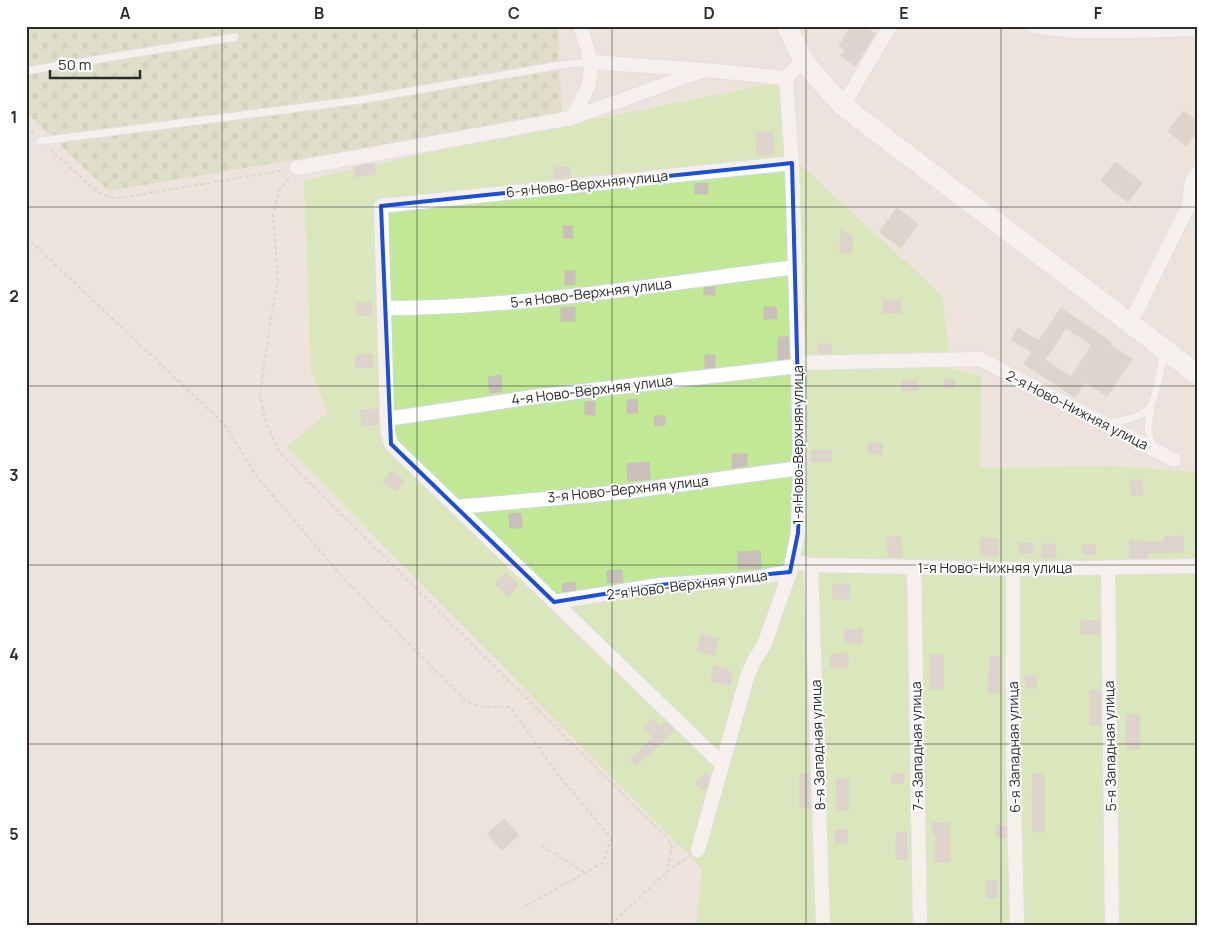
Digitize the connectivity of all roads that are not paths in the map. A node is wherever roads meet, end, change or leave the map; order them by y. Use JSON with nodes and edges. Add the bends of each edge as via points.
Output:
{"nodes":[{"id":1,"x":580,"y":26,"type":"edge"},
{"id":2,"x":787,"y":26,"type":"edge"},
{"id":3,"x":890,"y":26,"type":"edge"},
{"id":4,"x":1033,"y":26,"type":"edge"},
{"id":5,"x":1197,"y":30,"type":"edge"},
{"id":6,"x":235,"y":37,"type":"dead end"},
{"id":7,"x":803,"y":60,"type":"junction"},
{"id":8,"x":591,"y":62,"type":"junction"},
{"id":9,"x":705,"y":70,"type":"junction"},
{"id":10,"x":26,"y":71,"type":"edge"},
{"id":11,"x":786,"y":78,"type":"junction"},
{"id":12,"x":844,"y":106,"type":"junction"},
{"id":13,"x":571,"y":118,"type":"junction"},
{"id":14,"x":41,"y":141,"type":"road end"},
{"id":15,"x":792,"y":163,"type":"junction"},
{"id":16,"x":297,"y":168,"type":"road end"},
{"id":17,"x":1197,"y":173,"type":"edge"},
{"id":18,"x":796,"y":267,"type":"junction"},
{"id":19,"x":384,"y":308,"type":"junction"},
{"id":20,"x":1130,"y":324,"type":"junction"},
{"id":21,"x":1165,"y":350,"type":"junction"},
{"id":22,"x":980,"y":360,"type":"joint"},
{"id":23,"x":798,"y":364,"type":"junction"},
{"id":24,"x":1197,"y":374,"type":"edge"},
{"id":25,"x":1151,"y":406,"type":"junction"},
{"id":26,"x":387,"y":419,"type":"junction"},
{"id":27,"x":1104,"y":424,"type":"junction"},
{"id":28,"x":1152,"y":448,"type":"junction"},
{"id":29,"x":1174,"y":460,"type":"dead end"},
{"id":30,"x":800,"y":468,"type":"junction"},
{"id":31,"x":456,"y":507,"type":"junction"},
{"id":32,"x":811,"y":566,"type":"junction"},
{"id":33,"x":1197,"y":566,"type":"edge"},
{"id":34,"x":792,"y":567,"type":"junction"},
{"id":35,"x":1108,"y":567,"type":"junction"},
{"id":36,"x":914,"y":568,"type":"junction"},
{"id":37,"x":1013,"y":569,"type":"junction"},
{"id":38,"x":554,"y":602,"type":"junction"},
{"id":39,"x":722,"y":764,"type":"junction"},
{"id":40,"x":698,"y":850,"type":"road end"},
{"id":41,"x":823,"y":925,"type":"edge"},
{"id":42,"x":920,"y":925,"type":"edge"},
{"id":43,"x":1018,"y":925,"type":"edge"},
{"id":44,"x":1112,"y":925,"type":"edge"}],
"edges":[{"from":1,"to":8,"type":"street"},
{"from":2,"to":7,"type":"main road"},
{"from":3,"to":12,"type":"street"},
{"from":4,"to":5,"type":"street","via":[[1071,31]]},
{"from":6,"to":10,"type":"lane"},
{"from":7,"to":11,"type":"street"},
{"from":7,"to":12,"type":"main road"},
{"from":8,"to":9,"type":"street"},
{"from":8,"to":13,"type":"street","via":[[585,96]]},
{"from":8,"to":14,"type":"lane","via":[[360,100]]},
{"from":9,"to":11,"type":"street"},
{"from":9,"to":13,"type":"street"},
{"from":11,"to":15,"type":"street","name":"1-я Ново-Верхняя улица"},
{"from":12,"to":20,"type":"main road"},
{"from":13,"to":16,"type":"street"},
{"from":15,"to":18,"type":"street","name":"1-я Ново-Верхняя улица"},
{"from":15,"to":19,"type":"street","name":"6-я Ново-Верхняя улица","via":[[382,206]]},
{"from":17,"to":20,"type":"street","via":[[1192,182],[1188,207]]},
{"from":18,"to":19,"type":"street","name":"5-я Ново-Верхняя улица","via":[[507,303]]},
{"from":18,"to":23,"type":"street","name":"1-я Ново-Верхняя улица"},
{"from":19,"to":26,"type":"street"},
{"from":20,"to":21,"type":"main road"},
{"from":21,"to":24,"type":"main road"},
{"from":21,"to":25,"type":"lane"},
{"from":22,"to":23,"type":"street","name":"4-я Ново-Верхняя улица"},
{"from":22,"to":27,"type":"street","name":"2-я Ново-Нижняя улица"},
{"from":23,"to":26,"type":"street","name":"4-я Ново-Верхняя улица"},
{"from":23,"to":30,"type":"street","name":"1-я Ново-Верхняя улица"},
{"from":25,"to":27,"type":"lane","via":[[1125,420]]},
{"from":25,"to":28,"type":"lane","via":[[1148,429]]},
{"from":26,"to":31,"type":"street","via":[[391,444]]},
{"from":27,"to":28,"type":"street","name":"2-я Ново-Нижняя улица"},
{"from":28,"to":29,"type":"street","name":"2-я Ново-Нижняя улица"},
{"from":30,"to":31,"type":"street","name":"3-я Ново-Верхняя улица","via":[[624,492]]},
{"from":30,"to":34,"type":"street","name":"1-я Ново-Верхняя улица","via":[[798,533]]},
{"from":31,"to":38,"type":"street"},
{"from":32,"to":34,"type":"street","name":"1-я Ново-Нижняя улица"},
{"from":32,"to":36,"type":"street","name":"1-я Ново-Нижняя улица"},
{"from":32,"to":41,"type":"street","name":"8-я Западная улица"},
{"from":33,"to":35,"type":"street","name":"1-я Ново-Нижняя улица"},
{"from":34,"to":38,"type":"street","name":"2-я Ново-Верхняя улица","via":[[750,579],[660,585]]},
{"from":34,"to":39,"type":"street","name":"1-я Ново-Верхняя улица","via":[[764,645],[747,677]]},
{"from":35,"to":37,"type":"street","name":"1-я Ново-Нижняя улица"},
{"from":35,"to":44,"type":"street","name":"5-я Западная улица"},
{"from":36,"to":37,"type":"street","name":"1-я Ново-Нижняя улица"},
{"from":36,"to":42,"type":"street","name":"7-я Западная улица"},
{"from":37,"to":43,"type":"street","name":"6-я Западная улица","via":[[1013,757]]},
{"from":38,"to":39,"type":"street"},
{"from":39,"to":40,"type":"street","name":"1-я Ново-Верхняя улица"}]}
